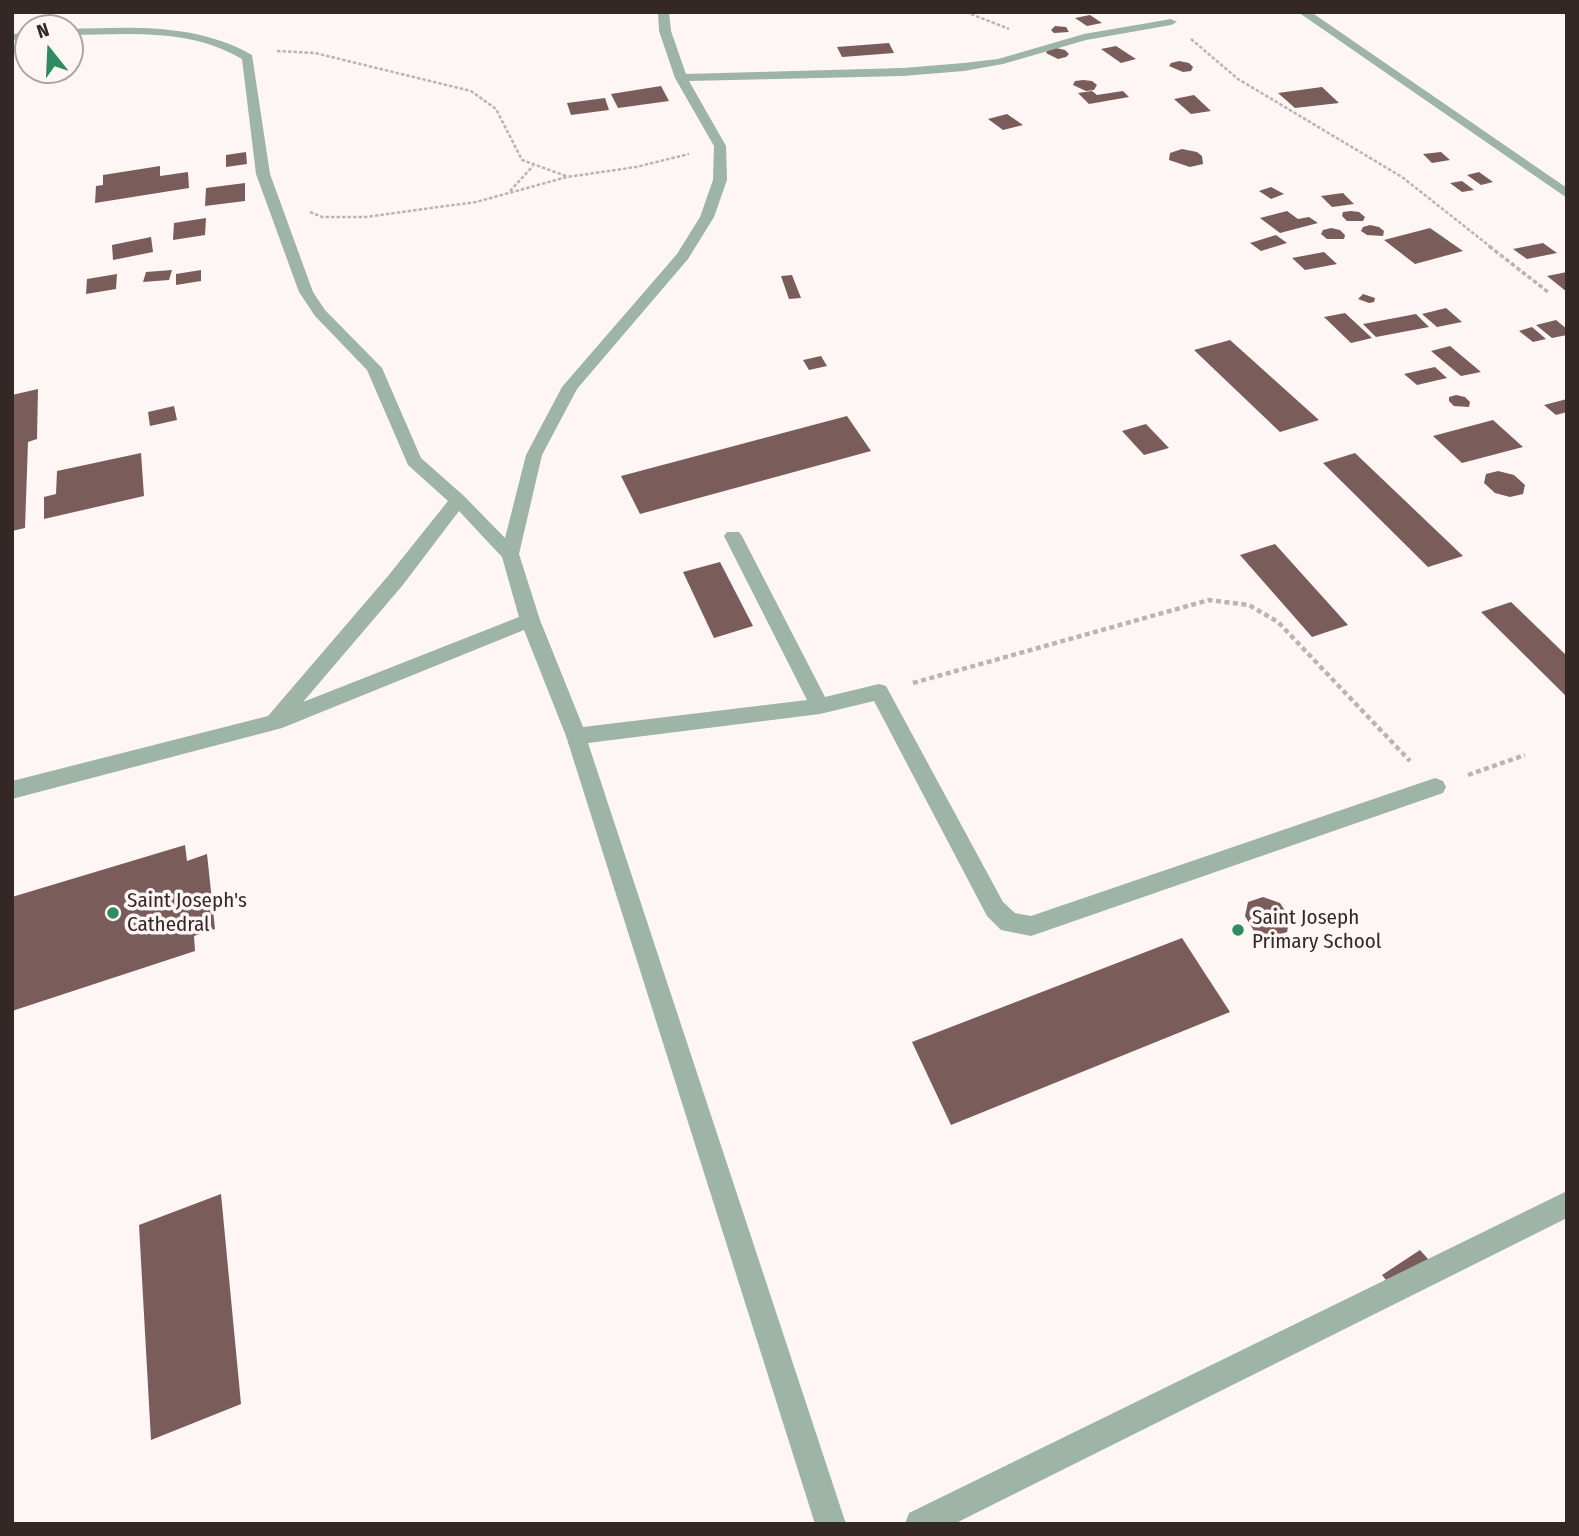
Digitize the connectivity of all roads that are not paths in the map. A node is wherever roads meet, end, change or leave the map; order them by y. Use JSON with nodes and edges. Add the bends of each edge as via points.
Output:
{"nodes":[{"id":1,"x":663,"y":12,"type":"edge"},
{"id":2,"x":1303,"y":12,"type":"edge"},
{"id":3,"x":1171,"y":22,"type":"road end"},
{"id":4,"x":84,"y":32,"type":"edge"},
{"id":5,"x":681,"y":78,"type":"junction"},
{"id":6,"x":1567,"y":194,"type":"edge"},
{"id":7,"x":458,"y":500,"type":"junction"},
{"id":8,"x":733,"y":536,"type":"dead end"},
{"id":9,"x":510,"y":554,"type":"junction"},
{"id":10,"x":530,"y":620,"type":"junction"},
{"id":11,"x":820,"y":706,"type":"junction"},
{"id":12,"x":275,"y":722,"type":"junction"},
{"id":13,"x":576,"y":736,"type":"junction"},
{"id":14,"x":1435,"y":787,"type":"road end"},
{"id":15,"x":12,"y":790,"type":"edge"},
{"id":16,"x":1567,"y":1204,"type":"edge"},
{"id":17,"x":831,"y":1524,"type":"edge"},
{"id":18,"x":920,"y":1524,"type":"edge"}],
"edges":[{"from":1,"to":5,"type":"street"},
{"from":2,"to":6,"type":"street"},
{"from":3,"to":5,"type":"street","via":[[1084,37],[999,62],[964,67]]},
{"from":4,"to":7,"type":"street","via":[[188,35],[237,48],[248,57],[262,174],[306,292],[373,368],[414,461]]},
{"from":5,"to":9,"type":"street","via":[[720,146],[720,180],[707,217],[683,256],[570,387],[534,455]]},
{"from":7,"to":9,"type":"street"},
{"from":7,"to":12,"type":"street"},
{"from":8,"to":11,"type":"street"},
{"from":9,"to":10,"type":"street"},
{"from":10,"to":12,"type":"street"},
{"from":10,"to":13,"type":"street"},
{"from":11,"to":13,"type":"street"},
{"from":11,"to":14,"type":"street","via":[[879,692],[995,909],[1009,923],[1031,926]]},
{"from":12,"to":15,"type":"street"},
{"from":13,"to":17,"type":"street"},
{"from":16,"to":18,"type":"street"}]}
